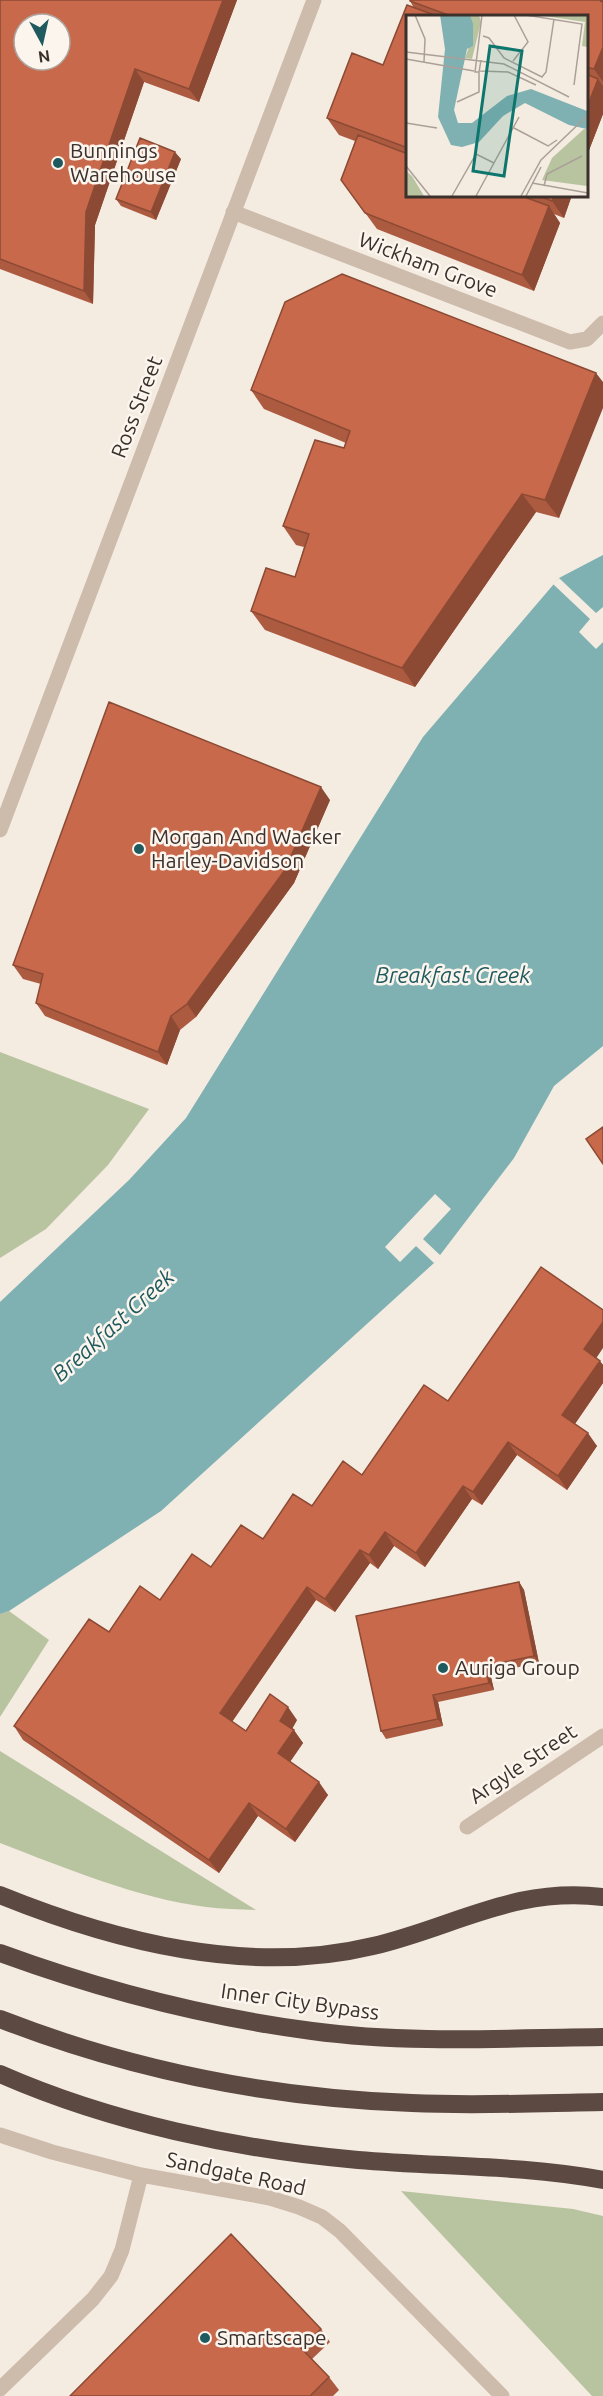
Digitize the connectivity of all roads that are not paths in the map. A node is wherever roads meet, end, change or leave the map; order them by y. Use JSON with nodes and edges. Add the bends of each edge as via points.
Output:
{"nodes":[{"id":1,"x":314,"y":0,"type":"edge"},
{"id":2,"x":233,"y":212,"type":"junction"},
{"id":3,"x":603,"y":323,"type":"edge"},
{"id":4,"x":0,"y":830,"type":"edge"},
{"id":5,"x":603,"y":1736,"type":"edge"},
{"id":6,"x":467,"y":1827,"type":"dead end"},
{"id":7,"x":0,"y":1895,"type":"edge"},
{"id":8,"x":603,"y":1897,"type":"edge"},
{"id":9,"x":0,"y":1953,"type":"edge"},
{"id":10,"x":0,"y":2019,"type":"edge"},
{"id":11,"x":603,"y":2037,"type":"edge"},
{"id":12,"x":0,"y":2074,"type":"edge"},
{"id":13,"x":603,"y":2102,"type":"edge"},
{"id":14,"x":0,"y":2135,"type":"edge"},
{"id":15,"x":141,"y":2175,"type":"junction"},
{"id":16,"x":603,"y":2180,"type":"edge"},
{"id":17,"x":0,"y":2389,"type":"edge"},
{"id":18,"x":502,"y":2396,"type":"edge"}],
"edges":[{"from":1,"to":2,"type":"street","name":"Ross Street"},
{"from":2,"to":3,"type":"street","name":"Wickham Grove","via":[[570,342],[587,339]]},
{"from":2,"to":4,"type":"street","name":"Ross Street"},
{"from":5,"to":6,"type":"street","name":"Argyle Street"},
{"from":7,"to":8,"type":"highway","via":[[44,1912],[170,1946],[259,1959],[332,1954],[373,1946],[502,1904],[533,1898]]},
{"from":9,"to":11,"type":"highway","name":"Inner City Bypass","via":[[146,1999],[314,2031],[439,2038]]},
{"from":10,"to":13,"type":"highway","via":[[92,2051],[169,2071],[298,2094],[413,2103]]},
{"from":12,"to":16,"type":"highway","via":[[134,2120],[245,2144],[357,2160],[508,2167]]},
{"from":14,"to":15,"type":"street","name":"Sandgate Road"},
{"from":15,"to":17,"type":"street","via":[[122,2250],[111,2276],[93,2299]]},
{"from":15,"to":18,"type":"street","name":"Sandgate Road","via":[[270,2198],[322,2217]]}]}
